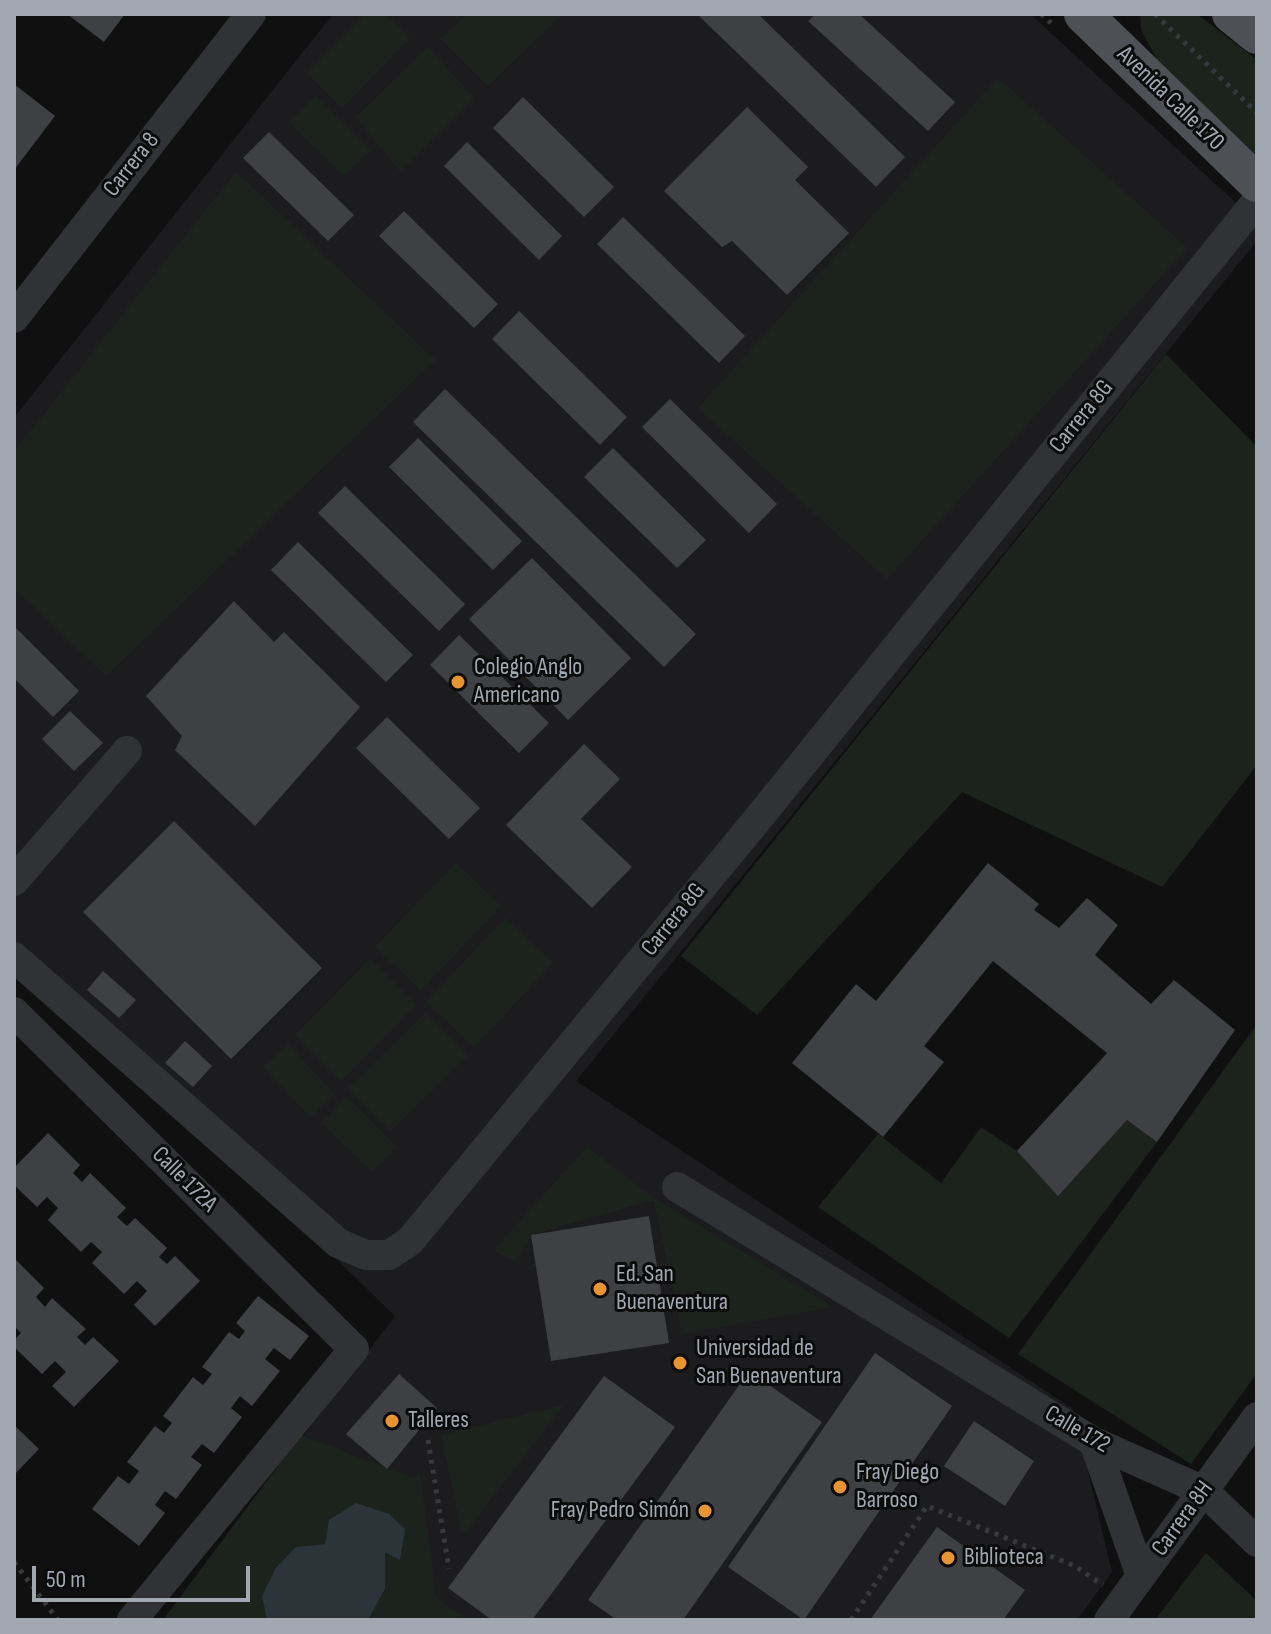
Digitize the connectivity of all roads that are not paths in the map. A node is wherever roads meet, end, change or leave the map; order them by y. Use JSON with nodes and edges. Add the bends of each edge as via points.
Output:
{"nodes":[{"id":1,"x":251,"y":14,"type":"edge"},
{"id":2,"x":1083,"y":14,"type":"edge"},
{"id":3,"x":1126,"y":14,"type":"edge"},
{"id":4,"x":1231,"y":14,"type":"edge"},
{"id":5,"x":1245,"y":14,"type":"edge"},
{"id":6,"x":1257,"y":26,"type":"edge"},
{"id":7,"x":1257,"y":35,"type":"edge"},
{"id":8,"x":1142,"y":71,"type":"junction"},
{"id":9,"x":1257,"y":183,"type":"edge"},
{"id":10,"x":1257,"y":201,"type":"edge"},
{"id":11,"x":14,"y":318,"type":"edge"},
{"id":12,"x":127,"y":751,"type":"dead end"},
{"id":13,"x":14,"y":881,"type":"edge"},
{"id":14,"x":14,"y":957,"type":"edge"},
{"id":15,"x":14,"y":1012,"type":"edge"},
{"id":16,"x":677,"y":1187,"type":"dead end"},
{"id":17,"x":1257,"y":1417,"type":"edge"},
{"id":18,"x":1094,"y":1442,"type":"junction"},
{"id":19,"x":1204,"y":1491,"type":"junction"},
{"id":20,"x":1257,"y":1542,"type":"edge"},
{"id":21,"x":1124,"y":1599,"type":"edge"},
{"id":22,"x":132,"y":1620,"type":"edge"}],
"edges":[{"from":1,"to":11,"type":"street","name":"Carrera 8"},
{"from":2,"to":8,"type":"main road","name":"Avenida Calle 170"},
{"from":3,"to":8,"type":"main road","via":[[1125,36]]},
{"from":4,"to":7,"type":"main road"},
{"from":5,"to":6,"type":"main road"},
{"from":8,"to":9,"type":"main road","name":"Avenida Calle 170"},
{"from":10,"to":14,"type":"street","name":"Carrera 8G","via":[[410,1241],[389,1255],[366,1255],[338,1243]]},
{"from":12,"to":13,"type":"street"},
{"from":15,"to":22,"type":"street","name":"Calle 172A","via":[[354,1349]]},
{"from":16,"to":18,"type":"street","name":"Calle 172"},
{"from":17,"to":19,"type":"street","name":"Carrera 8H"},
{"from":18,"to":19,"type":"street","name":"Calle 172"},
{"from":18,"to":21,"type":"street"},
{"from":19,"to":20,"type":"street","name":"Calle 172"},
{"from":19,"to":21,"type":"street","name":"Carrera 8H"}]}
